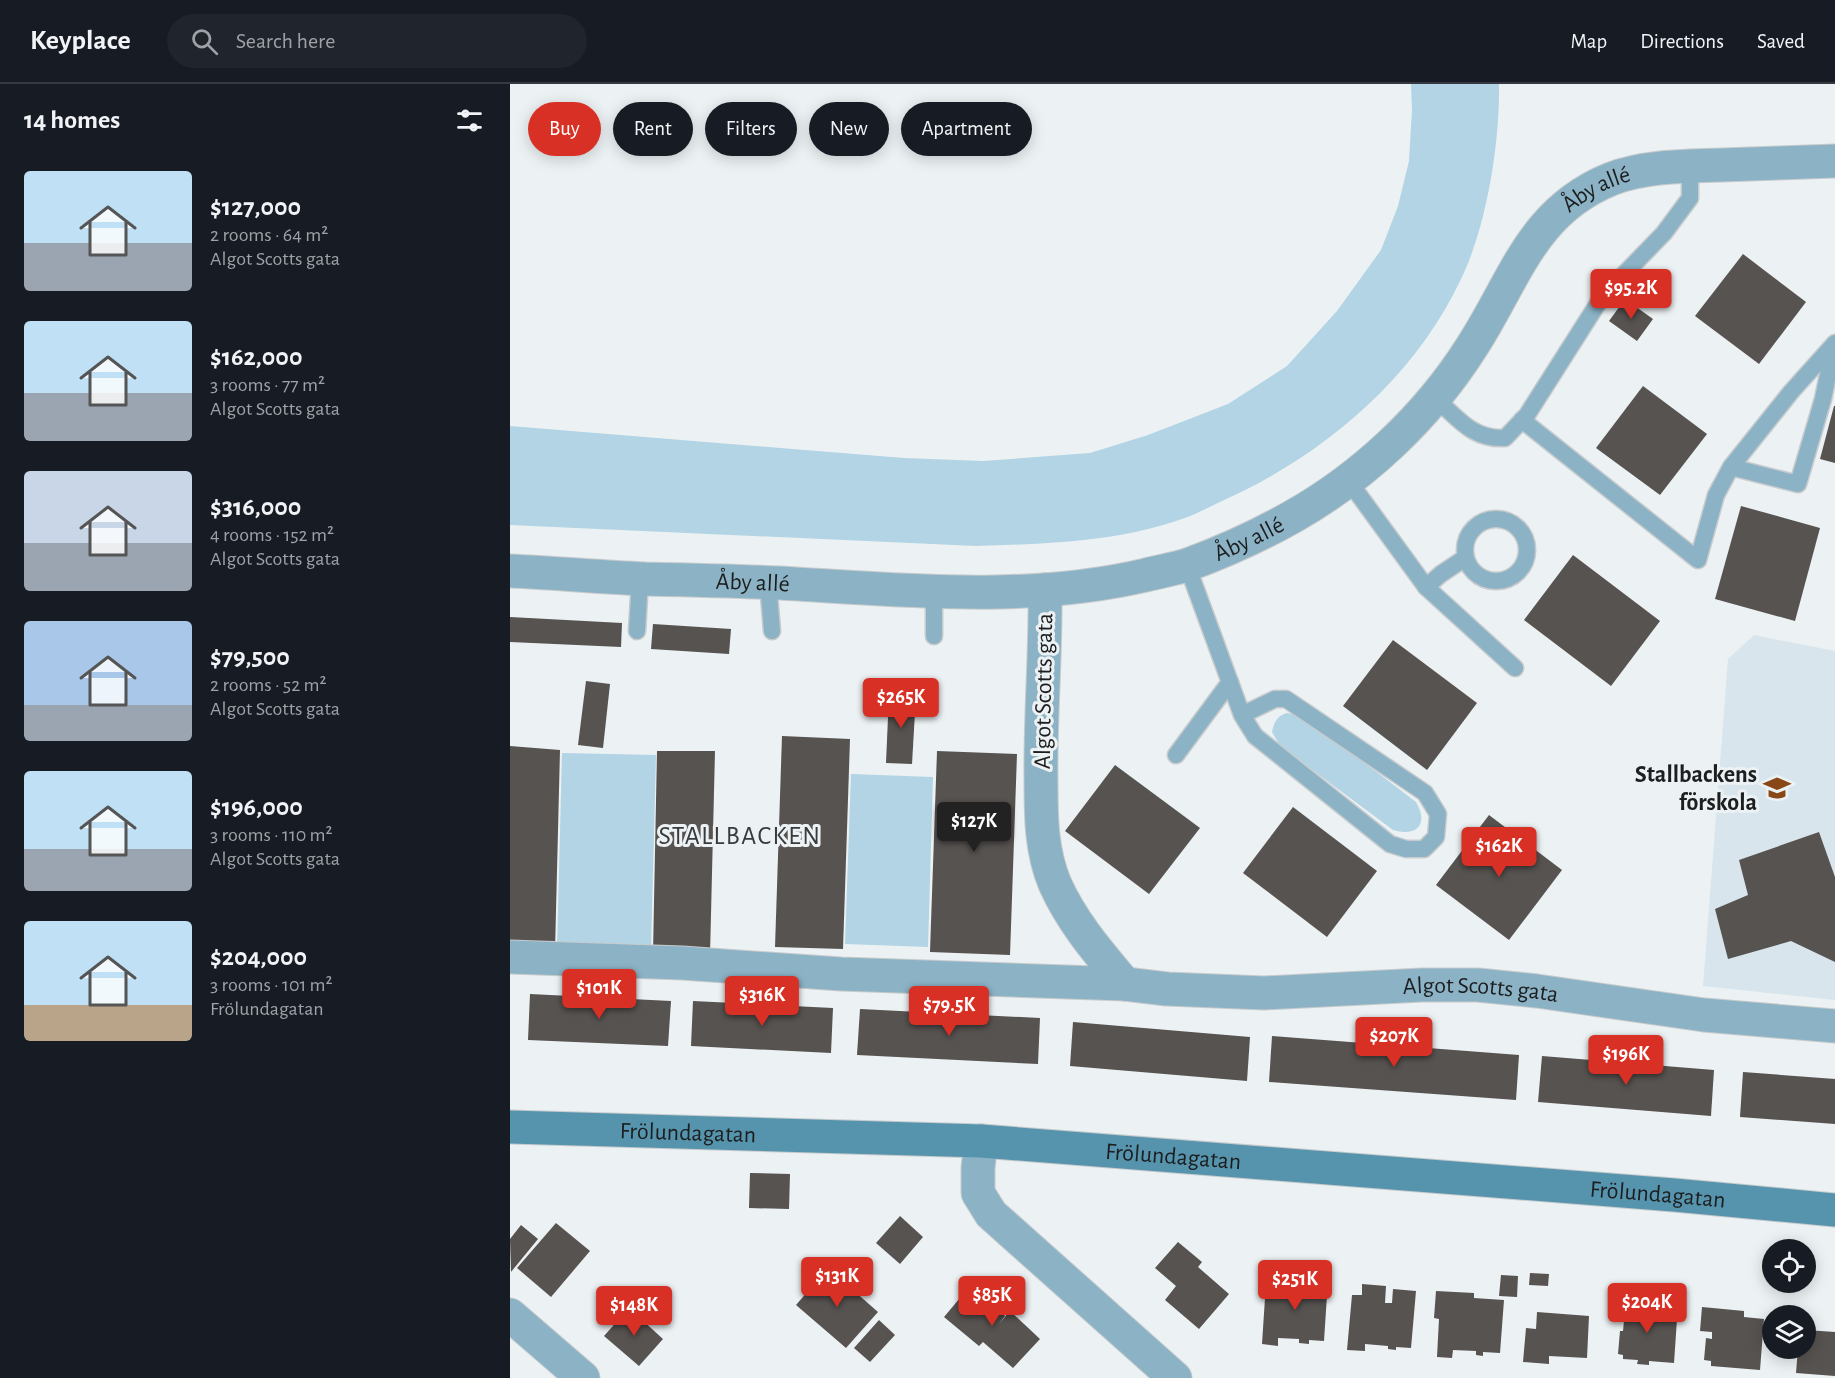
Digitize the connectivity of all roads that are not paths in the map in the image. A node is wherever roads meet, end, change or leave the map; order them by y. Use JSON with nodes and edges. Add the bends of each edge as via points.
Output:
{"nodes":[{"id":1,"x":1835,"y":161,"type":"edge"},
{"id":2,"x":1690,"y":166,"type":"junction"},
{"id":3,"x":1835,"y":344,"type":"edge"},
{"id":4,"x":1434,"y":397,"type":"junction"},
{"id":5,"x":1522,"y":420,"type":"junction"},
{"id":6,"x":1731,"y":467,"type":"junction"},
{"id":7,"x":1348,"y":480,"type":"junction"},
{"id":8,"x":1465,"y":558,"type":"dead end"},
{"id":9,"x":1187,"y":565,"type":"junction"},
{"id":10,"x":510,"y":571,"type":"edge"},
{"id":11,"x":640,"y":579,"type":"junction"},
{"id":12,"x":768,"y":583,"type":"junction"},
{"id":13,"x":1426,"y":587,"type":"junction"},
{"id":14,"x":1045,"y":590,"type":"junction"},
{"id":15,"x":934,"y":591,"type":"junction"},
{"id":16,"x":637,"y":631,"type":"dead end"},
{"id":17,"x":772,"y":631,"type":"dead end"},
{"id":18,"x":934,"y":636,"type":"dead end"},
{"id":19,"x":1515,"y":668,"type":"dead end"},
{"id":20,"x":1230,"y":682,"type":"junction"},
{"id":21,"x":1242,"y":715,"type":"junction"},
{"id":22,"x":1176,"y":755,"type":"dead end"},
{"id":23,"x":510,"y":957,"type":"edge"},
{"id":24,"x":1125,"y":984,"type":"junction"},
{"id":25,"x":1835,"y":1026,"type":"edge"},
{"id":26,"x":510,"y":1127,"type":"edge"},
{"id":27,"x":981,"y":1141,"type":"junction"},
{"id":28,"x":1835,"y":1210,"type":"edge"},
{"id":29,"x":510,"y":1315,"type":"edge"},
{"id":30,"x":583,"y":1378,"type":"edge"},
{"id":31,"x":1175,"y":1378,"type":"edge"}],
"edges":[{"from":1,"to":2,"type":"street","name":"Åby allé"},
{"from":2,"to":4,"type":"street","name":"Åby allé","via":[[1616,177],[1582,192],[1563,207],[1525,251],[1471,350]]},
{"from":2,"to":5,"type":"lane","via":[[1690,198],[1664,233],[1602,297]]},
{"from":3,"to":6,"type":"lane"},
{"from":3,"to":6,"type":"lane","via":[[1798,484]]},
{"from":4,"to":5,"type":"lane","via":[[1475,433],[1491,439],[1505,438]]},
{"from":4,"to":7,"type":"street","name":"Åby allé","via":[[1399,435]]},
{"from":5,"to":6,"type":"lane","via":[[1698,560],[1716,495]]},
{"from":7,"to":9,"type":"street","name":"Åby allé","via":[[1294,516]]},
{"from":7,"to":13,"type":"lane"},
{"from":8,"to":13,"type":"lane"},
{"from":9,"to":14,"type":"street","name":"Åby allé","via":[[1113,583]]},
{"from":9,"to":20,"type":"lane"},
{"from":10,"to":11,"type":"street","name":"Åby allé"},
{"from":11,"to":12,"type":"street","name":"Åby allé"},
{"from":11,"to":16,"type":"lane"},
{"from":12,"to":15,"type":"street","name":"Åby allé"},
{"from":12,"to":17,"type":"lane"},
{"from":13,"to":19,"type":"lane"},
{"from":14,"to":15,"type":"street","name":"Åby allé"},
{"from":14,"to":24,"type":"street","name":"Algot Scotts gata","via":[[1041,835],[1054,883],[1084,936]]},
{"from":15,"to":18,"type":"lane"},
{"from":20,"to":21,"type":"lane"},
{"from":20,"to":22,"type":"lane"},
{"from":21,"to":21,"type":"lane","via":[[1255,736],[1390,844],[1424,849],[1436,837],[1438,814],[1425,793],[1286,699],[1275,699]]},
{"from":23,"to":24,"type":"street","name":"Algot Scotts gata"},
{"from":24,"to":25,"type":"street","name":"Algot Scotts gata","via":[[1264,993],[1422,984],[1478,985],[1704,1015]]},
{"from":26,"to":27,"type":"street","name":"Frölundagatan"},
{"from":27,"to":28,"type":"street","name":"Frölundagatan"},
{"from":27,"to":31,"type":"street","via":[[978,1193],[991,1214]]},
{"from":29,"to":30,"type":"street"}]}
